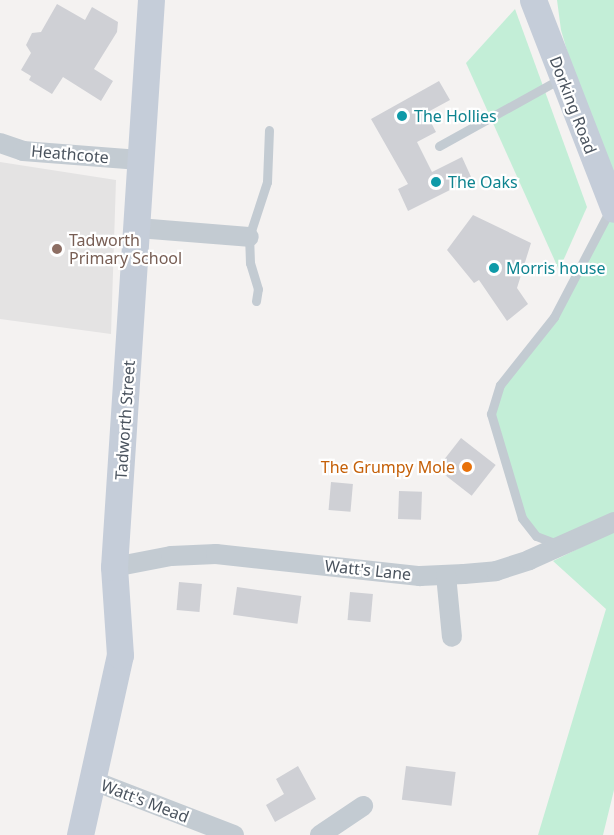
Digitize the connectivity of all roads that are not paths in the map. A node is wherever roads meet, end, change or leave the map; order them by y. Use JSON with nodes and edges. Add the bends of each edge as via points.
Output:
{"nodes":[{"id":1,"x":151,"y":0,"type":"edge"},
{"id":2,"x":533,"y":0,"type":"edge"},
{"id":3,"x":562,"y":78,"type":"junction"},
{"id":4,"x":269,"y":130,"type":"dead end"},
{"id":5,"x":0,"y":143,"type":"edge"},
{"id":6,"x":439,"y":146,"type":"dead end"},
{"id":7,"x":140,"y":160,"type":"junction"},
{"id":8,"x":613,"y":207,"type":"edge"},
{"id":9,"x":138,"y":228,"type":"junction"},
{"id":10,"x":249,"y":237,"type":"junction"},
{"id":11,"x":256,"y":301,"type":"dead end"},
{"id":12,"x":614,"y":522,"type":"edge"},
{"id":13,"x":559,"y":545,"type":"junction"},
{"id":14,"x":114,"y":567,"type":"junction"},
{"id":15,"x":447,"y":575,"type":"junction"},
{"id":16,"x":452,"y":637,"type":"dead end"},
{"id":17,"x":94,"y":781,"type":"junction"},
{"id":18,"x":363,"y":806,"type":"dead end"},
{"id":19,"x":232,"y":834,"type":"edge"},
{"id":20,"x":80,"y":835,"type":"edge"},
{"id":21,"x":320,"y":835,"type":"edge"}],
"edges":[{"from":1,"to":7,"type":"main road","name":"Tadworth Street"},
{"from":2,"to":3,"type":"main road","name":"Dorking Road"},
{"from":3,"to":6,"type":"lane"},
{"from":3,"to":8,"type":"main road","name":"Dorking Road"},
{"from":4,"to":10,"type":"lane","via":[[267,182]]},
{"from":5,"to":7,"type":"street","name":"Heathcote","via":[[23,151]]},
{"from":7,"to":9,"type":"main road","name":"Tadworth Street"},
{"from":8,"to":13,"type":"lane","via":[[554,317],[501,385],[491,414],[522,518],[536,536]]},
{"from":9,"to":10,"type":"street"},
{"from":9,"to":14,"type":"main road","name":"Tadworth Street"},
{"from":10,"to":11,"type":"lane","via":[[250,263],[258,289]]},
{"from":12,"to":13,"type":"street","name":"Watt's Lane"},
{"from":13,"to":15,"type":"street","name":"Watt's Lane","via":[[496,571]]},
{"from":14,"to":15,"type":"street","name":"Watt's Lane","via":[[171,556],[216,554],[420,576]]},
{"from":14,"to":17,"type":"main road","name":"Tadworth Street","via":[[120,655]]},
{"from":15,"to":16,"type":"street"},
{"from":17,"to":19,"type":"street","name":"Watt's Mead"},
{"from":17,"to":20,"type":"main road","name":"Tadworth Street"},
{"from":18,"to":21,"type":"street"}]}
